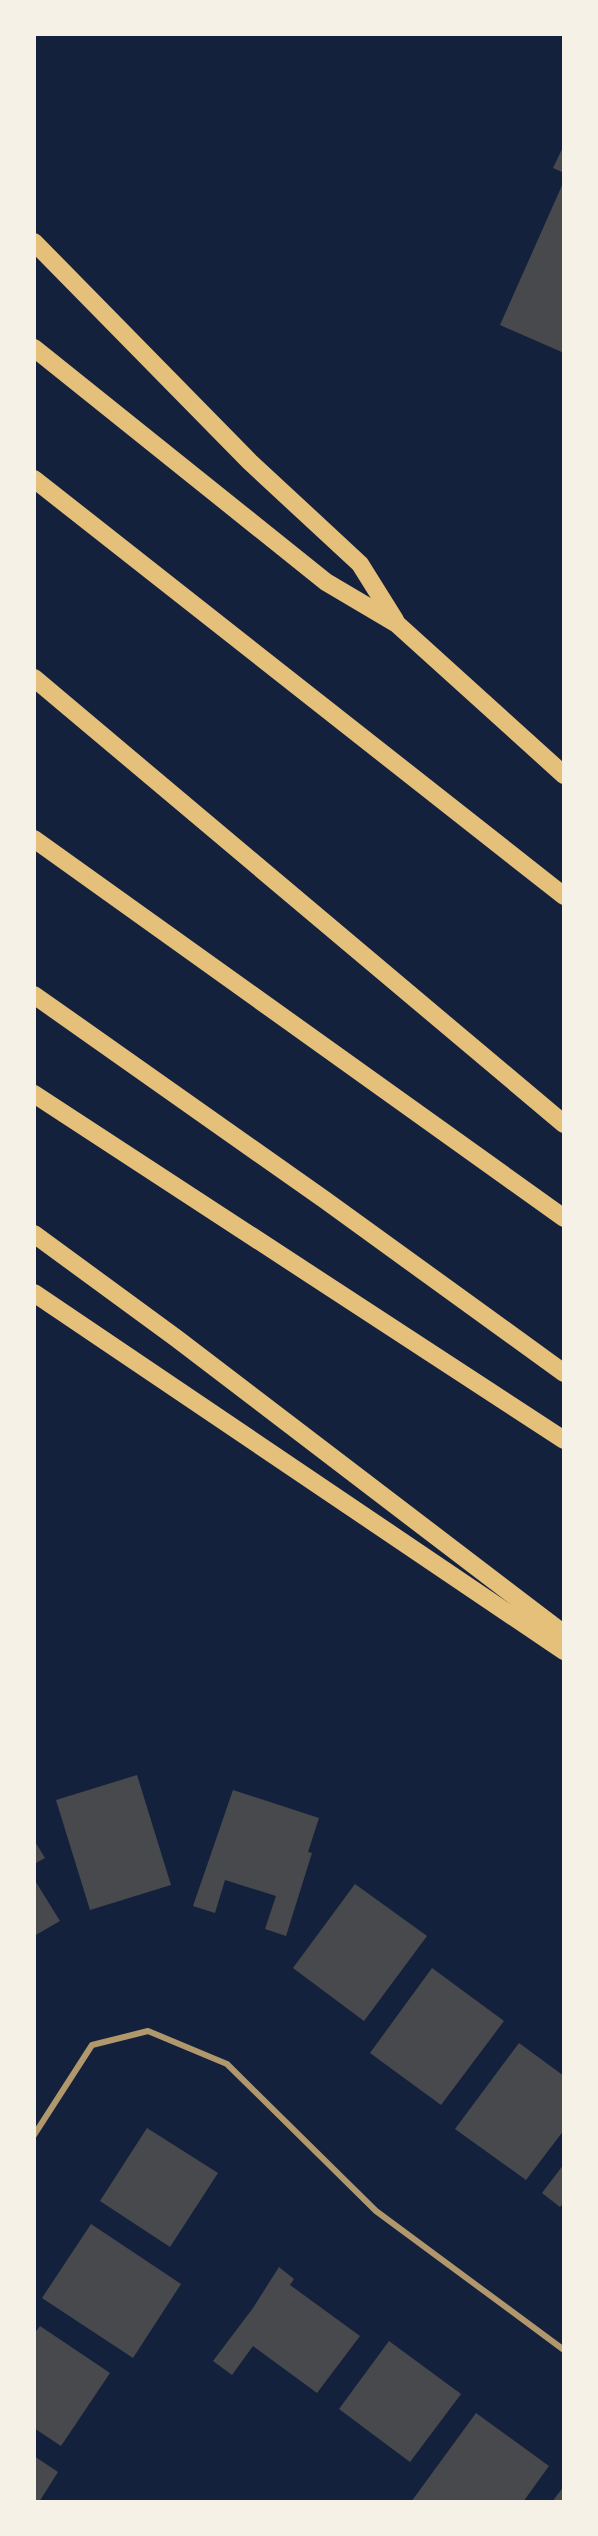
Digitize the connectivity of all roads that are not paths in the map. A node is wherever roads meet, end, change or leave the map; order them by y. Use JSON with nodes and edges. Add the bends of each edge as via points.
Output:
{"nodes":[{"id":1,"x":34,"y":242,"type":"edge"},
{"id":2,"x":34,"y":348,"type":"edge"},
{"id":3,"x":34,"y":480,"type":"edge"},
{"id":4,"x":398,"y":624,"type":"junction"},
{"id":5,"x":34,"y":678,"type":"edge"},
{"id":6,"x":564,"y":775,"type":"edge"},
{"id":7,"x":34,"y":840,"type":"edge"},
{"id":8,"x":564,"y":896,"type":"edge"},
{"id":9,"x":34,"y":995,"type":"edge"},
{"id":10,"x":34,"y":1094,"type":"edge"},
{"id":11,"x":564,"y":1124,"type":"edge"},
{"id":12,"x":564,"y":1218,"type":"edge"},
{"id":13,"x":34,"y":1234,"type":"edge"},
{"id":14,"x":34,"y":1293,"type":"edge"},
{"id":15,"x":564,"y":1373,"type":"edge"},
{"id":16,"x":564,"y":1440,"type":"edge"},
{"id":17,"x":564,"y":1634,"type":"edge"},
{"id":18,"x":564,"y":1651,"type":"edge"},
{"id":19,"x":34,"y":2135,"type":"edge"},
{"id":20,"x":564,"y":2350,"type":"edge"}],
"edges":[{"from":1,"to":4,"type":"highway","via":[[250,462],[360,564]]},
{"from":2,"to":4,"type":"highway","via":[[326,582]]},
{"from":3,"to":8,"type":"highway"},
{"from":4,"to":6,"type":"highway"},
{"from":5,"to":11,"type":"highway"},
{"from":7,"to":12,"type":"highway"},
{"from":9,"to":15,"type":"highway"},
{"from":10,"to":16,"type":"highway"},
{"from":13,"to":17,"type":"highway"},
{"from":14,"to":18,"type":"highway"},
{"from":19,"to":20,"type":"street","via":[[92,2045],[148,2031],[226,2064],[376,2211]]}]}
